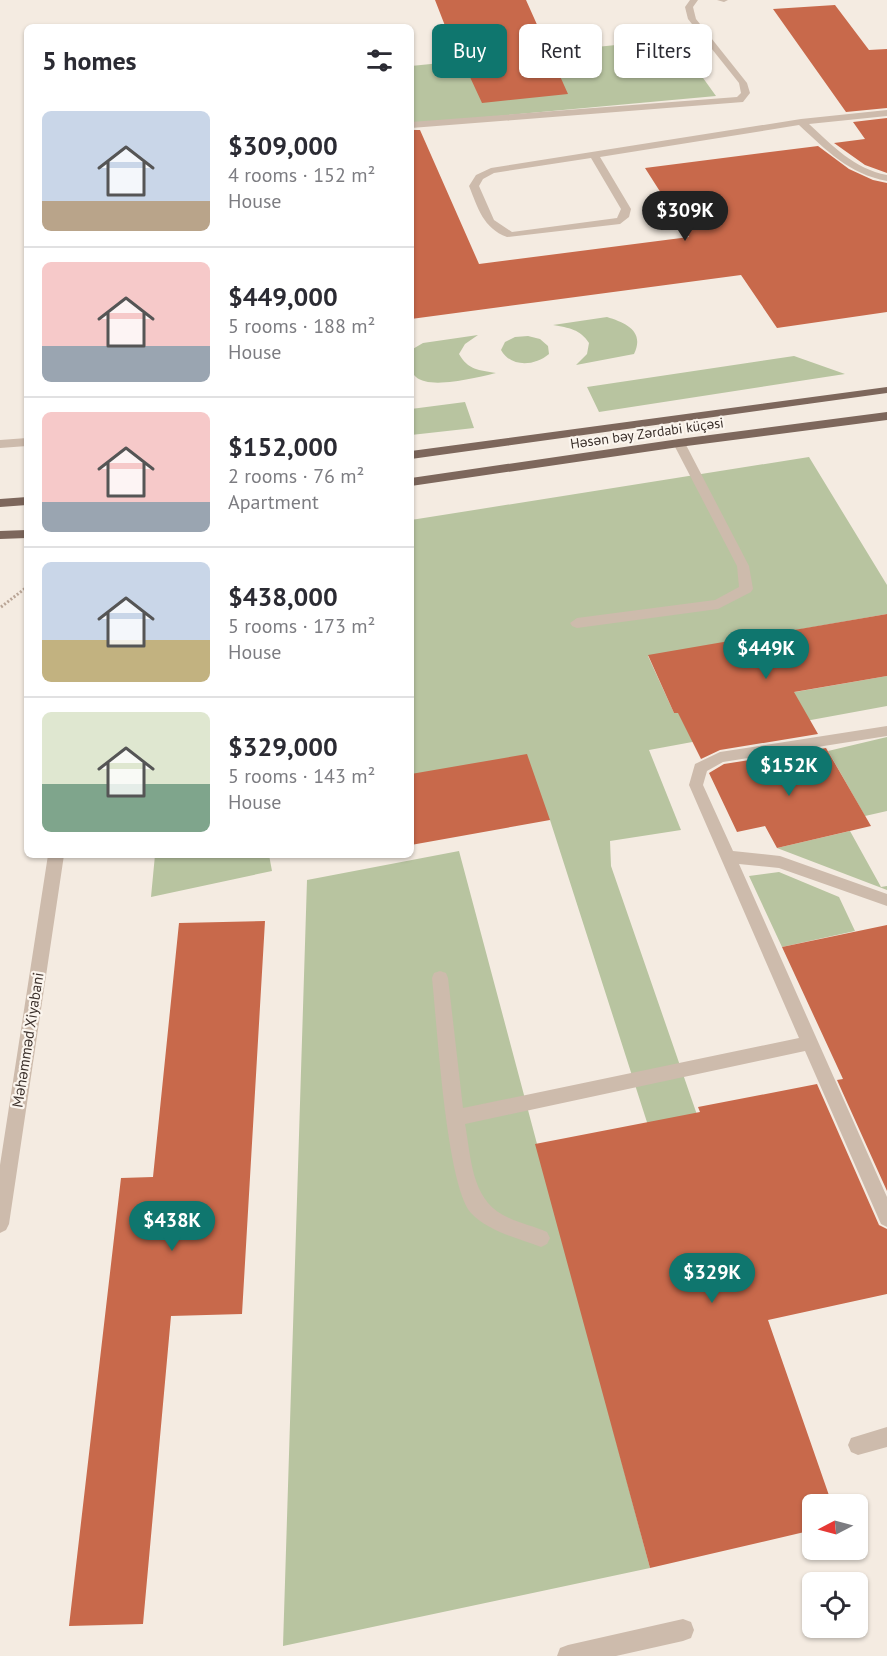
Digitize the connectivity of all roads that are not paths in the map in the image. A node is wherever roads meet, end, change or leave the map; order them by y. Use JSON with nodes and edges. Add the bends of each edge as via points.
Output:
{"nodes":[{"id":1,"x":694,"y":0,"type":"edge"},
{"id":2,"x":887,"y":112,"type":"edge"},
{"id":3,"x":801,"y":122,"type":"junction"},
{"id":4,"x":414,"y":125,"type":"edge"},
{"id":5,"x":594,"y":155,"type":"junction"},
{"id":6,"x":887,"y":178,"type":"edge"},
{"id":7,"x":887,"y":390,"type":"edge"},
{"id":8,"x":887,"y":416,"type":"edge"},
{"id":9,"x":24,"y":442,"type":"edge"},
{"id":10,"x":679,"y":443,"type":"junction"},
{"id":11,"x":0,"y":444,"type":"edge"},
{"id":12,"x":414,"y":455,"type":"edge"},
{"id":13,"x":414,"y":482,"type":"edge"},
{"id":14,"x":24,"y":501,"type":"edge"},
{"id":15,"x":0,"y":503,"type":"edge"},
{"id":16,"x":24,"y":534,"type":"edge"},
{"id":17,"x":0,"y":535,"type":"edge"},
{"id":18,"x":577,"y":622,"type":"dead end"},
{"id":19,"x":887,"y":731,"type":"edge"},
{"id":20,"x":727,"y":857,"type":"junction"},
{"id":21,"x":56,"y":858,"type":"edge"},
{"id":22,"x":887,"y":900,"type":"edge"},
{"id":23,"x":440,"y":978,"type":"dead end"},
{"id":24,"x":810,"y":1043,"type":"junction"},
{"id":25,"x":455,"y":1118,"type":"junction"},
{"id":26,"x":887,"y":1218,"type":"edge"},
{"id":27,"x":0,"y":1224,"type":"edge"},
{"id":28,"x":541,"y":1238,"type":"dead end"},
{"id":29,"x":887,"y":1437,"type":"edge"},
{"id":30,"x":858,"y":1445,"type":"dead end"},
{"id":31,"x":683,"y":1630,"type":"dead end"},
{"id":32,"x":568,"y":1656,"type":"edge"}],
"edges":[{"from":1,"to":4,"type":"street","via":[[689,7],[692,19],[742,83],[746,93],[740,100]]},
{"from":2,"to":3,"type":"street"},
{"from":3,"to":5,"type":"street"},
{"from":3,"to":6,"type":"street","via":[[856,169]]},
{"from":5,"to":5,"type":"street","via":[[491,171],[478,177],[474,186],[490,224],[511,235],[620,221],[626,209]]},
{"from":7,"to":12,"type":"main road","name":"Həsən bəy Zərdabi küçəsi"},
{"from":8,"to":10,"type":"main road","name":"Həsən bəy Zərdabi küçəsi"},
{"from":9,"to":11,"type":"street"},
{"from":10,"to":13,"type":"main road","name":"Həsən bəy Zərdabi küçəsi"},
{"from":10,"to":18,"type":"street","via":[[742,566],[746,589],[718,604]]},
{"from":14,"to":15,"type":"main road"},
{"from":16,"to":17,"type":"main road"},
{"from":19,"to":20,"type":"street","via":[[720,757],[700,768],[696,785]]},
{"from":20,"to":22,"type":"street","via":[[780,862]]},
{"from":20,"to":24,"type":"street"},
{"from":21,"to":27,"type":"street","name":"Məhəmməd Xiyabani"},
{"from":23,"to":25,"type":"street"},
{"from":24,"to":25,"type":"street"},
{"from":24,"to":26,"type":"street"},
{"from":25,"to":28,"type":"street","via":[[469,1189],[477,1206],[497,1222]]},
{"from":29,"to":30,"type":"street"},
{"from":31,"to":32,"type":"street"}]}
